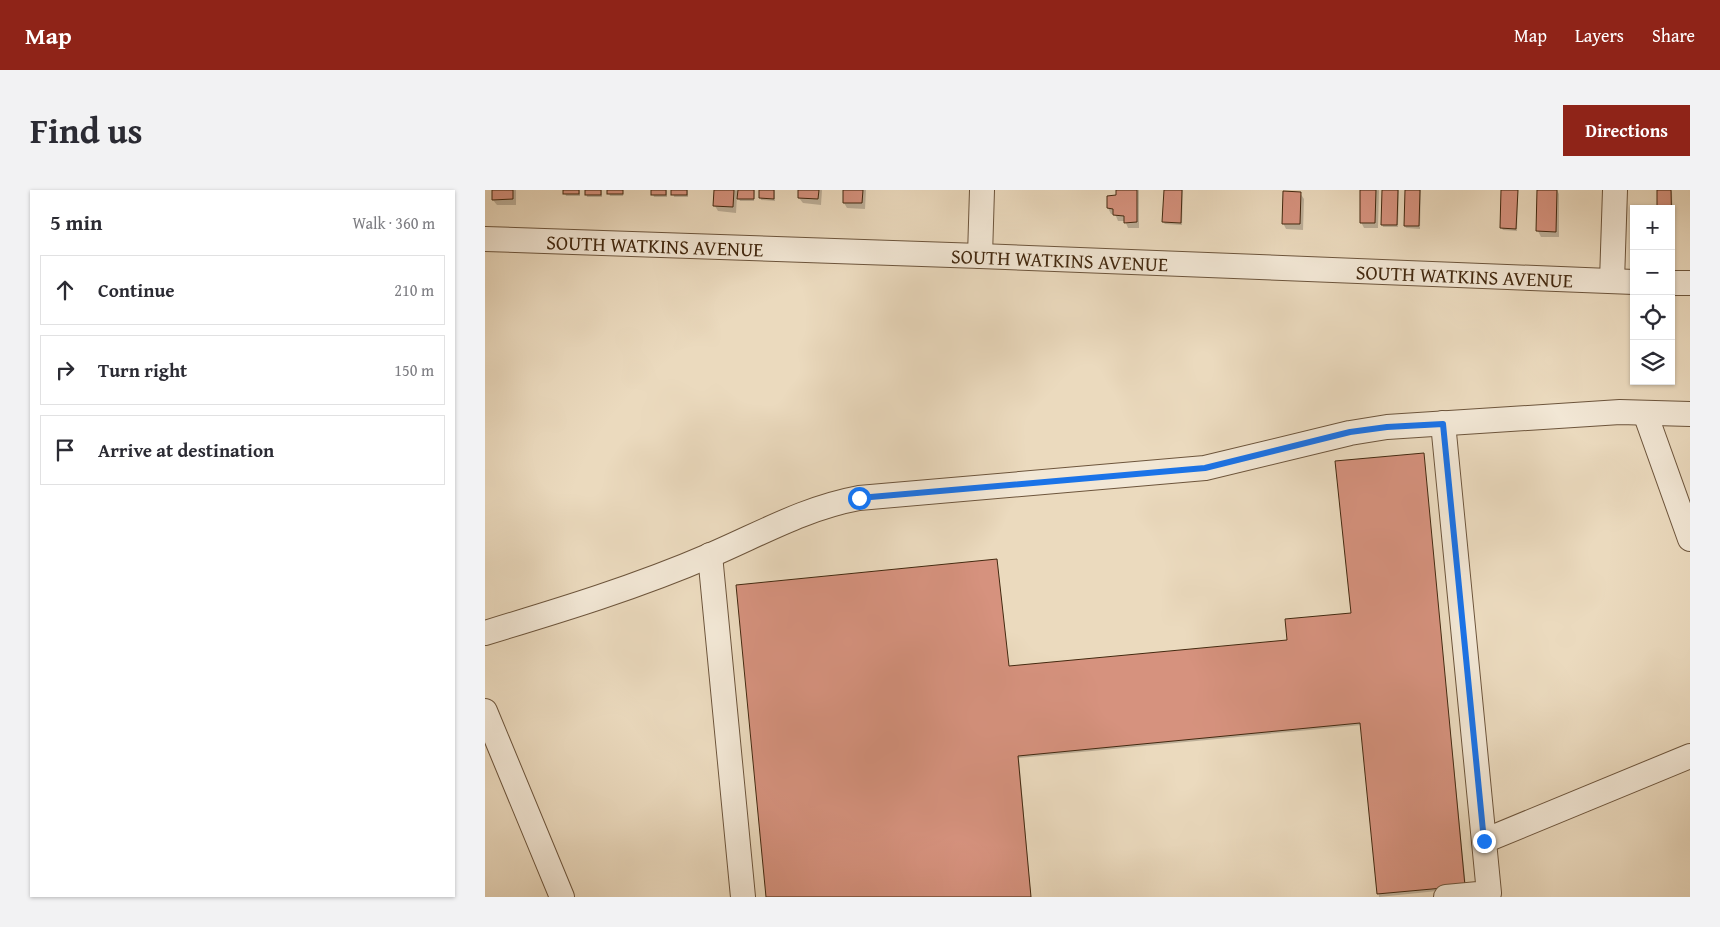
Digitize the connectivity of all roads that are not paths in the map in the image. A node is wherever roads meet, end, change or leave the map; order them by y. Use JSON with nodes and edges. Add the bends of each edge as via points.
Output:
{"nodes":[{"id":1,"x":982,"y":190,"type":"edge"},
{"id":2,"x":1615,"y":190,"type":"edge"},
{"id":3,"x":485,"y":240,"type":"edge"},
{"id":4,"x":980,"y":256,"type":"junction"},
{"id":5,"x":1623,"y":282,"type":"edge"},
{"id":6,"x":1675,"y":283,"type":"edge"},
{"id":7,"x":1690,"y":283,"type":"edge"},
{"id":8,"x":1645,"y":413,"type":"junction"},
{"id":9,"x":1690,"y":414,"type":"edge"},
{"id":10,"x":1443,"y":424,"type":"junction"},
{"id":11,"x":1690,"y":539,"type":"edge"},
{"id":12,"x":711,"y":555,"type":"junction"},
{"id":13,"x":485,"y":633,"type":"edge"},
{"id":14,"x":485,"y":711,"type":"edge"},
{"id":15,"x":1690,"y":756,"type":"edge"},
{"id":16,"x":495,"y":760,"type":"edge"},
{"id":17,"x":1484,"y":841,"type":"junction"},
{"id":18,"x":562,"y":897,"type":"edge"},
{"id":19,"x":743,"y":897,"type":"edge"},
{"id":20,"x":1446,"y":897,"type":"edge"}],
"edges":[{"from":1,"to":4,"type":"street"},
{"from":2,"to":5,"type":"street"},
{"from":3,"to":4,"type":"street","name":"SOUTH WATKINS AVENUE"},
{"from":4,"to":5,"type":"street","name":"SOUTH WATKINS AVENUE"},
{"from":6,"to":7,"type":"street"},
{"from":8,"to":9,"type":"street"},
{"from":8,"to":10,"type":"street"},
{"from":8,"to":11,"type":"street"},
{"from":10,"to":12,"type":"street","via":[[1350,432],[1205,468],[829,503]]},
{"from":10,"to":17,"type":"street"},
{"from":12,"to":13,"type":"street","via":[[632,586]]},
{"from":12,"to":19,"type":"street"},
{"from":14,"to":16,"type":"street"},
{"from":15,"to":17,"type":"street"},
{"from":16,"to":18,"type":"street"},
{"from":17,"to":20,"type":"street","via":[[1489,893]]}]}
